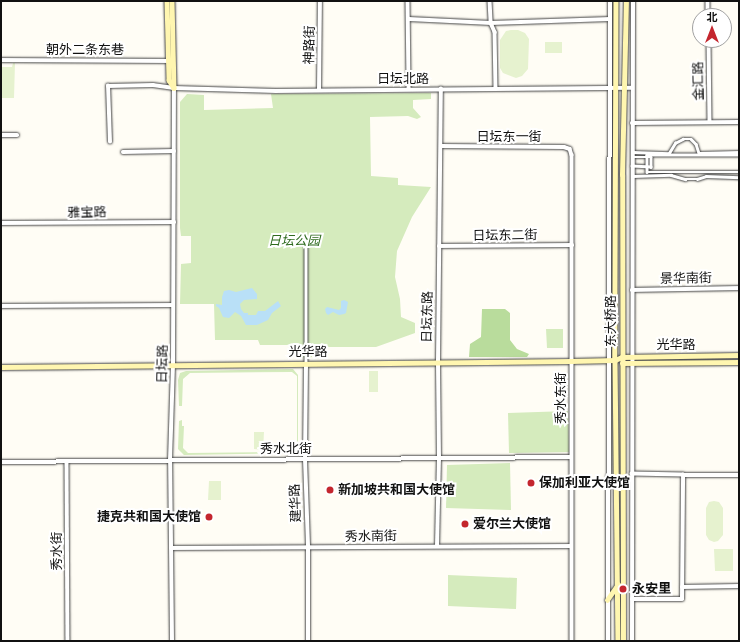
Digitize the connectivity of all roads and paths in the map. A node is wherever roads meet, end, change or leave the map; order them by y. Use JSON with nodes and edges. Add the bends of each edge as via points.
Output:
{"nodes":[{"id":1,"x":167,"y":1,"type":"edge"},
{"id":2,"x":172,"y":1,"type":"edge"},
{"id":3,"x":320,"y":1,"type":"edge"},
{"id":4,"x":408,"y":1,"type":"edge"},
{"id":5,"x":490,"y":1,"type":"edge"},
{"id":6,"x":610,"y":1,"type":"edge"},
{"id":7,"x":616,"y":1,"type":"edge"},
{"id":8,"x":626,"y":1,"type":"edge"},
{"id":9,"x":633,"y":1,"type":"edge"},
{"id":10,"x":633,"y":18,"type":"junction"},
{"id":11,"x":409,"y":19,"type":"junction"},
{"id":12,"x":610,"y":19,"type":"junction"},
{"id":13,"x":490,"y":22,"type":"junction"},
{"id":14,"x":625,"y":28,"type":"junction"},
{"id":15,"x":709,"y":48,"type":"edge"},
{"id":16,"x":1,"y":60,"type":"edge"},
{"id":17,"x":170,"y":61,"type":"junction"},
{"id":18,"x":174,"y":88,"type":"junction"},
{"id":19,"x":612,"y":88,"type":"junction"},
{"id":20,"x":623,"y":88,"type":"junction"},
{"id":21,"x":632,"y":88,"type":"junction"},
{"id":22,"x":409,"y":89,"type":"junction"},
{"id":23,"x":441,"y":89,"type":"junction"},
{"id":24,"x":496,"y":89,"type":"junction"},
{"id":25,"x":319,"y":90,"type":"junction"},
{"id":26,"x":710,"y":122,"type":"junction"},
{"id":27,"x":739,"y":122,"type":"edge"},
{"id":28,"x":632,"y":123,"type":"junction"},
{"id":29,"x":1,"y":135,"type":"edge"},
{"id":30,"x":17,"y":135,"type":"dead end"},
{"id":31,"x":110,"y":142,"type":"dead end"},
{"id":32,"x":441,"y":146,"type":"junction"},
{"id":33,"x":123,"y":152,"type":"dead end"},
{"id":34,"x":174,"y":152,"type":"junction"},
{"id":35,"x":739,"y":153,"type":"edge"},
{"id":36,"x":572,"y":155,"type":"joint"},
{"id":37,"x":632,"y":155,"type":"junction"},
{"id":38,"x":647,"y":157,"type":"junction"},
{"id":39,"x":632,"y":166,"type":"junction"},
{"id":40,"x":647,"y":166,"type":"junction"},
{"id":41,"x":739,"y":172,"type":"edge"},
{"id":42,"x":632,"y":176,"type":"junction"},
{"id":43,"x":739,"y":177,"type":"edge"},
{"id":44,"x":174,"y":222,"type":"junction"},
{"id":45,"x":1,"y":223,"type":"edge"},
{"id":46,"x":572,"y":245,"type":"junction"},
{"id":47,"x":306,"y":246,"type":"dead end"},
{"id":48,"x":439,"y":246,"type":"junction"},
{"id":49,"x":739,"y":288,"type":"edge"},
{"id":50,"x":632,"y":290,"type":"junction"},
{"id":51,"x":173,"y":305,"type":"junction"},
{"id":52,"x":1,"y":306,"type":"edge"},
{"id":53,"x":739,"y":355,"type":"edge"},
{"id":54,"x":633,"y":356,"type":"junction"},
{"id":55,"x":622,"y":357,"type":"junction"},
{"id":56,"x":609,"y":360,"type":"junction"},
{"id":57,"x":615,"y":360,"type":"junction"},
{"id":58,"x":438,"y":361,"type":"junction"},
{"id":59,"x":571,"y":361,"type":"junction"},
{"id":60,"x":633,"y":362,"type":"junction"},
{"id":61,"x":739,"y":362,"type":"edge"},
{"id":62,"x":622,"y":363,"type":"junction"},
{"id":63,"x":173,"y":364,"type":"junction"},
{"id":64,"x":306,"y":364,"type":"junction"},
{"id":65,"x":1,"y":367,"type":"edge"},
{"id":66,"x":571,"y":457,"type":"junction"},
{"id":67,"x":439,"y":458,"type":"junction"},
{"id":68,"x":305,"y":459,"type":"junction"},
{"id":69,"x":170,"y":460,"type":"junction"},
{"id":70,"x":67,"y":461,"type":"junction"},
{"id":71,"x":1,"y":462,"type":"edge"},
{"id":72,"x":632,"y":474,"type":"junction"},
{"id":73,"x":739,"y":474,"type":"edge"},
{"id":74,"x":682,"y":475,"type":"junction"},
{"id":75,"x":437,"y":546,"type":"junction"},
{"id":76,"x":571,"y":546,"type":"junction"},
{"id":77,"x":308,"y":547,"type":"junction"},
{"id":78,"x":171,"y":548,"type":"junction"},
{"id":79,"x":618,"y":584,"type":"junction"},
{"id":80,"x":739,"y":586,"type":"edge"},
{"id":81,"x":682,"y":587,"type":"junction"},
{"id":82,"x":632,"y":599,"type":"junction"},
{"id":83,"x":608,"y":600,"type":"junction"},
{"id":84,"x":68,"y":641,"type":"edge"},
{"id":85,"x":172,"y":641,"type":"edge"},
{"id":86,"x":308,"y":641,"type":"edge"},
{"id":87,"x":572,"y":641,"type":"edge"},
{"id":88,"x":608,"y":641,"type":"edge"},
{"id":89,"x":618,"y":641,"type":"edge"},
{"id":90,"x":623,"y":641,"type":"edge"},
{"id":91,"x":632,"y":641,"type":"edge"}],
"edges":[{"from":1,"to":17,"type":"main road"},
{"from":2,"to":18,"type":"main road"},
{"from":3,"to":25,"type":"street","name":"神路街"},
{"from":4,"to":11,"type":"street"},
{"from":5,"to":13,"type":"street"},
{"from":6,"to":12,"type":"street"},
{"from":7,"to":19,"type":"main road","name":"东大桥路"},
{"from":8,"to":14,"type":"main road","name":"东大桥路"},
{"from":9,"to":10,"type":"street"},
{"from":10,"to":14,"type":"street"},
{"from":10,"to":21,"type":"street"},
{"from":11,"to":13,"type":"street"},
{"from":11,"to":22,"type":"street"},
{"from":12,"to":13,"type":"street"},
{"from":12,"to":19,"type":"street"},
{"from":13,"to":24,"type":"street","via":[[495,32]]},
{"from":14,"to":20,"type":"main road","name":"东大桥路"},
{"from":15,"to":26,"type":"street","name":"金汇路"},
{"from":16,"to":17,"type":"street","name":"朝外二条东巷"},
{"from":17,"to":18,"type":"main road","via":[[169,80]]},
{"from":18,"to":25,"type":"street","name":"日坛北路"},
{"from":18,"to":31,"type":"street","name":"日坛北路","via":[[153,85],[108,86]]},
{"from":18,"to":34,"type":"street","name":"日坛路"},
{"from":19,"to":20,"type":"street","name":"日坛北路"},
{"from":19,"to":24,"type":"street","name":"日坛北路"},
{"from":19,"to":56,"type":"street"},
{"from":19,"to":57,"type":"main road","name":"东大桥路"},
{"from":20,"to":21,"type":"street","name":"日坛北路"},
{"from":20,"to":55,"type":"main road","name":"东大桥路"},
{"from":21,"to":28,"type":"street"},
{"from":22,"to":23,"type":"street","name":"日坛北路"},
{"from":22,"to":25,"type":"street","name":"日坛北路"},
{"from":23,"to":24,"type":"street","name":"日坛北路"},
{"from":23,"to":32,"type":"street","name":"日坛东路"},
{"from":26,"to":27,"type":"street"},
{"from":26,"to":28,"type":"street"},
{"from":28,"to":37,"type":"street"},
{"from":29,"to":30,"type":"street"},
{"from":32,"to":36,"type":"street","name":"日坛东一街","via":[[564,147],[570,149]]},
{"from":32,"to":48,"type":"street","name":"日坛东路"},
{"from":33,"to":34,"type":"street"},
{"from":34,"to":44,"type":"street","name":"日坛路"},
{"from":35,"to":37,"type":"street","via":[[699,153],[696,144],[683,139],[675,143],[669,152]]},
{"from":35,"to":38,"type":"street"},
{"from":36,"to":46,"type":"street","name":"秀水东街"},
{"from":37,"to":38,"type":"street"},
{"from":37,"to":39,"type":"street"},
{"from":38,"to":40,"type":"street"},
{"from":39,"to":40,"type":"street"},
{"from":39,"to":42,"type":"street"},
{"from":40,"to":41,"type":"street","via":[[647,172]]},
{"from":42,"to":43,"type":"street","via":[[671,175],[685,179],[706,176]]},
{"from":42,"to":50,"type":"street"},
{"from":44,"to":45,"type":"street","name":"雅宝路"},
{"from":44,"to":51,"type":"street","name":"日坛路"},
{"from":46,"to":48,"type":"street","name":"日坛东二街"},
{"from":46,"to":59,"type":"street","name":"秀水东街"},
{"from":47,"to":64,"type":"street"},
{"from":48,"to":58,"type":"street","name":"日坛东路"},
{"from":49,"to":50,"type":"street","name":"景华南街"},
{"from":50,"to":54,"type":"street"},
{"from":51,"to":52,"type":"street"},
{"from":51,"to":63,"type":"street","name":"日坛路"},
{"from":53,"to":54,"type":"main road","name":"光华路"},
{"from":54,"to":55,"type":"main road","name":"光华路"},
{"from":54,"to":60,"type":"street"},
{"from":55,"to":57,"type":"main road","name":"光华路"},
{"from":55,"to":62,"type":"main road","name":"东大桥路"},
{"from":56,"to":57,"type":"main road","name":"光华路"},
{"from":56,"to":59,"type":"main road","name":"光华路"},
{"from":56,"to":83,"type":"street"},
{"from":57,"to":62,"type":"street","name":"光华路"},
{"from":57,"to":79,"type":"main road","name":"东大桥路"},
{"from":58,"to":59,"type":"main road","name":"光华路"},
{"from":58,"to":64,"type":"main road","name":"光华路"},
{"from":58,"to":67,"type":"street","name":"日坛东路"},
{"from":59,"to":66,"type":"street","name":"秀水东街"},
{"from":60,"to":61,"type":"main road","name":"光华路"},
{"from":60,"to":62,"type":"main road","name":"光华路"},
{"from":60,"to":72,"type":"street"},
{"from":62,"to":90,"type":"main road","name":"东大桥路"},
{"from":63,"to":64,"type":"main road","name":"光华路"},
{"from":63,"to":65,"type":"main road","name":"光华路"},
{"from":63,"to":69,"type":"street","name":"日坛路"},
{"from":64,"to":68,"type":"street","name":"建华路"},
{"from":66,"to":67,"type":"street","name":"秀水北街"},
{"from":66,"to":76,"type":"street","name":"秀水东街"},
{"from":67,"to":68,"type":"street","name":"秀水北街"},
{"from":67,"to":75,"type":"street","name":"日坛东路"},
{"from":68,"to":69,"type":"street","name":"秀水北街"},
{"from":68,"to":77,"type":"street","name":"建华路"},
{"from":69,"to":70,"type":"street","name":"秀水北街"},
{"from":69,"to":78,"type":"street","name":"日坛路"},
{"from":70,"to":71,"type":"street","name":"秀水北街"},
{"from":70,"to":84,"type":"street","name":"秀水街"},
{"from":72,"to":74,"type":"street"},
{"from":72,"to":82,"type":"street"},
{"from":73,"to":74,"type":"street"},
{"from":74,"to":81,"type":"street"},
{"from":75,"to":76,"type":"street","name":"秀水南街"},
{"from":75,"to":77,"type":"street","name":"秀水南街"},
{"from":76,"to":87,"type":"street","name":"秀水东街"},
{"from":77,"to":78,"type":"street","name":"秀水南街"},
{"from":77,"to":86,"type":"street","name":"建华路"},
{"from":78,"to":85,"type":"street","name":"日坛路"},
{"from":79,"to":83,"type":"main road"},
{"from":79,"to":89,"type":"main road","name":"东大桥路"},
{"from":80,"to":81,"type":"street"},
{"from":81,"to":82,"type":"street","via":[[682,599]]},
{"from":82,"to":91,"type":"street"},
{"from":83,"to":88,"type":"street"}]}
